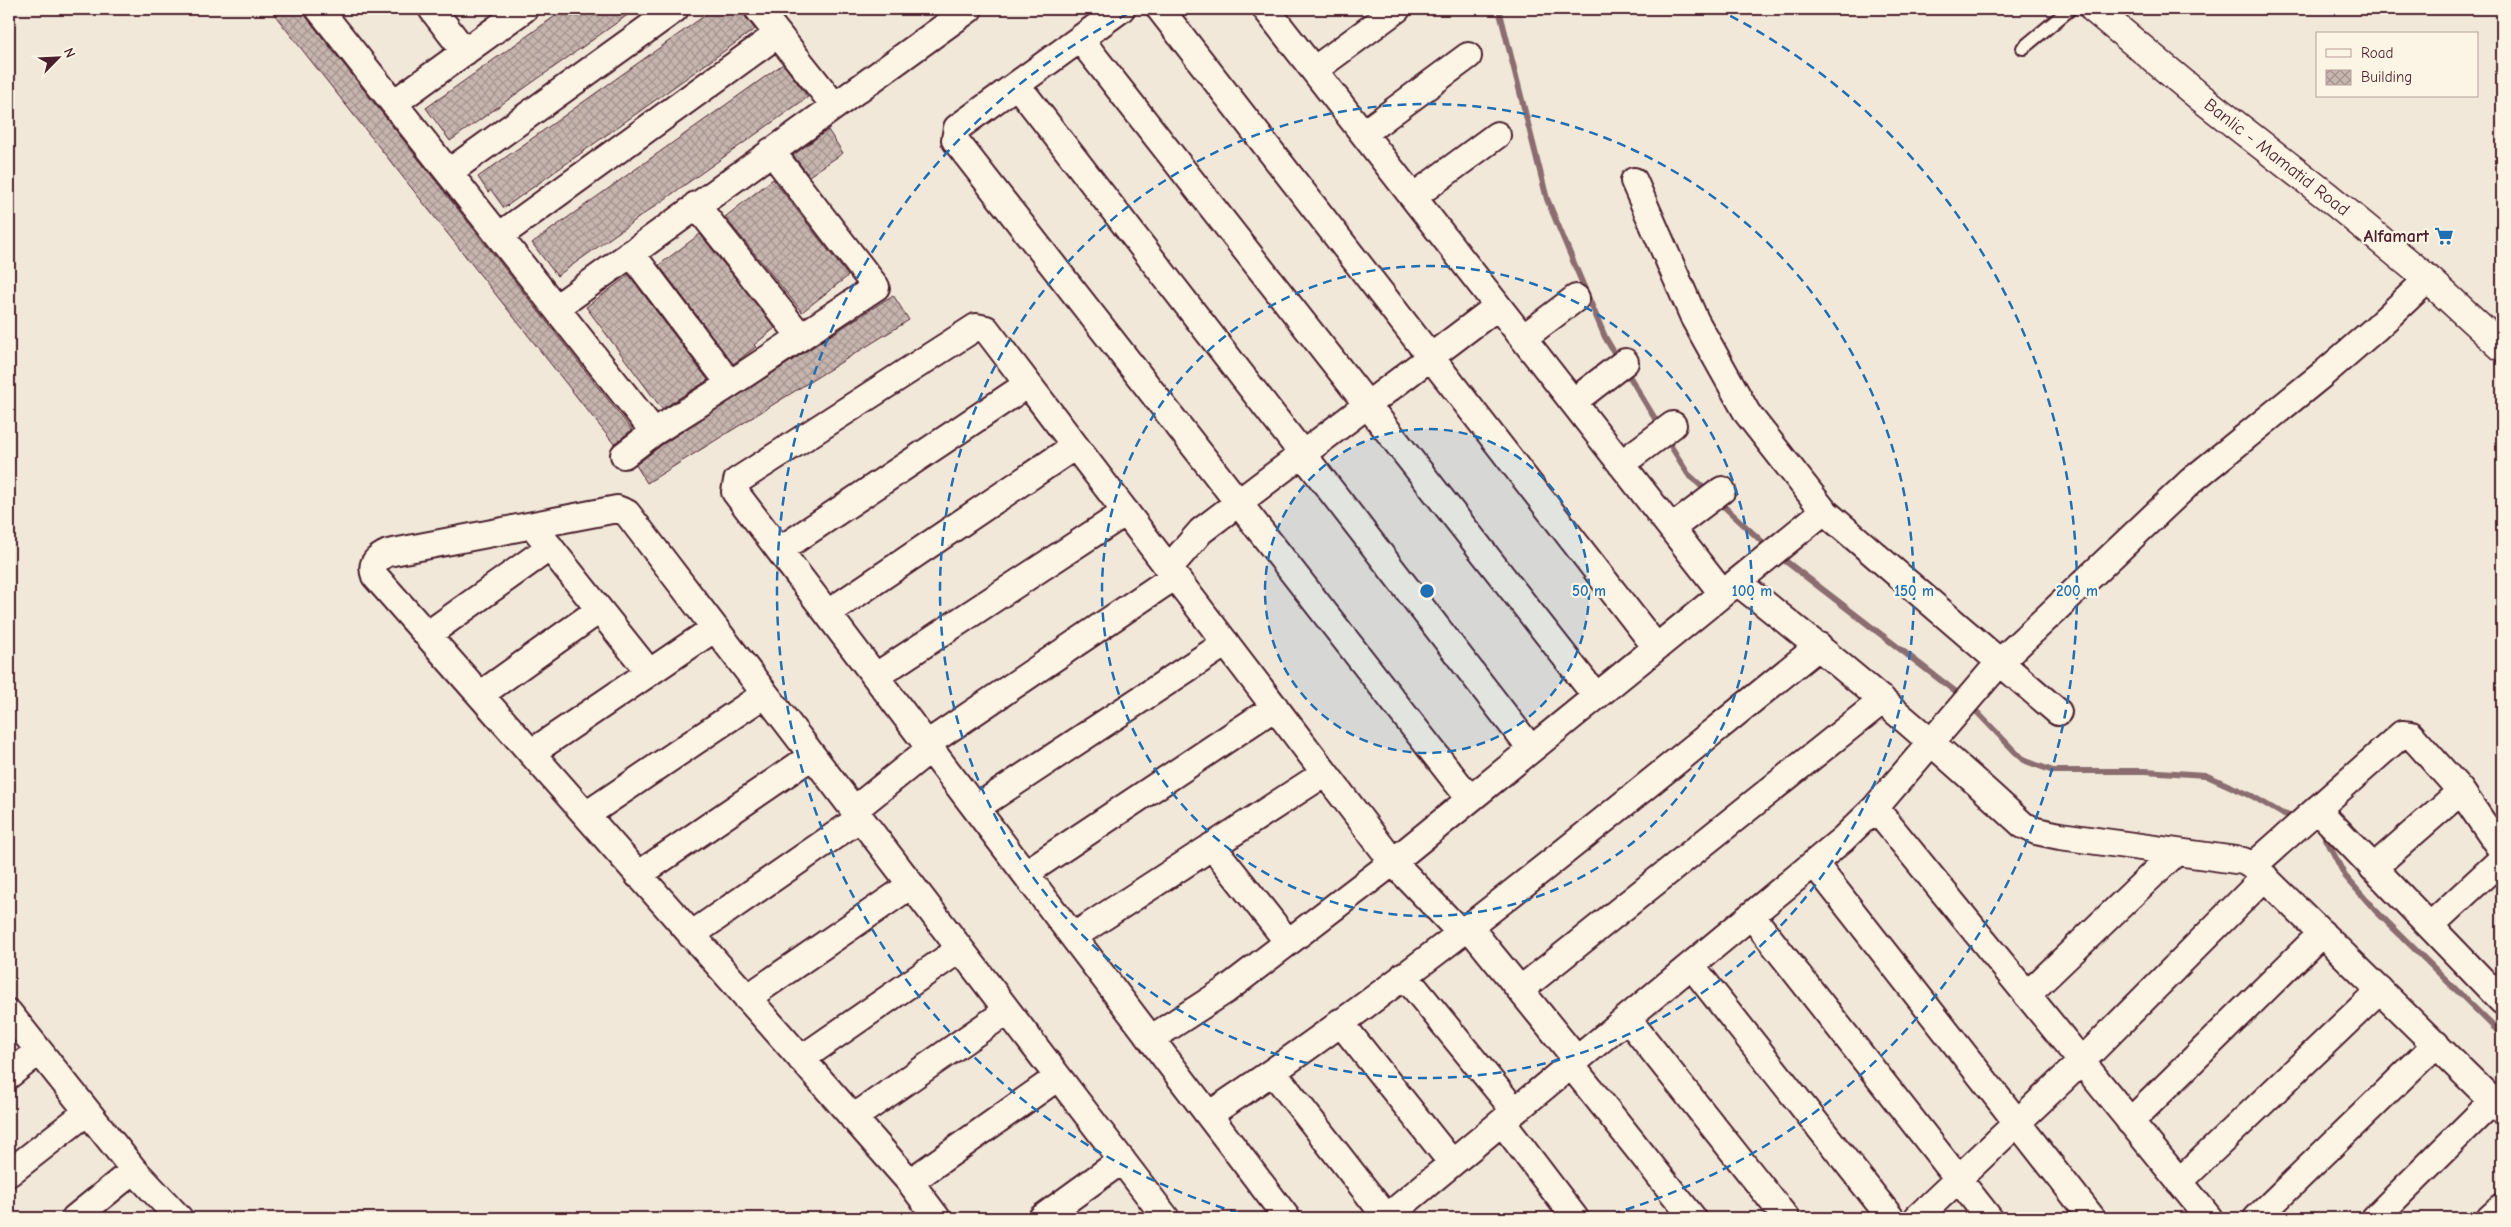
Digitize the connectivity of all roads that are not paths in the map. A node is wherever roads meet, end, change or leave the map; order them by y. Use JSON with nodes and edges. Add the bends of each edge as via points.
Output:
{"nodes":[{"id":1,"x":319,"y":9,"type":"edge"},
{"id":2,"x":432,"y":9,"type":"edge"},
{"id":3,"x":524,"y":9,"type":"edge"},
{"id":4,"x":675,"y":9,"type":"edge"},
{"id":5,"x":758,"y":9,"type":"edge"},
{"id":6,"x":969,"y":9,"type":"edge"},
{"id":7,"x":1122,"y":9,"type":"edge"},
{"id":8,"x":1160,"y":9,"type":"edge"},
{"id":9,"x":1266,"y":9,"type":"edge"},
{"id":10,"x":1397,"y":9,"type":"edge"},
{"id":11,"x":2070,"y":9,"type":"edge"},
{"id":12,"x":2094,"y":9,"type":"edge"},
{"id":13,"x":778,"y":34,"type":"junction"},
{"id":14,"x":1080,"y":39,"type":"junction"},
{"id":15,"x":2023,"y":48,"type":"dead end"},
{"id":16,"x":465,"y":52,"type":"junction"},
{"id":17,"x":1468,"y":56,"type":"dead end"},
{"id":18,"x":1314,"y":70,"type":"junction"},
{"id":19,"x":1016,"y":85,"type":"junction"},
{"id":20,"x":394,"y":102,"type":"junction"},
{"id":21,"x":834,"y":105,"type":"junction"},
{"id":22,"x":1364,"y":133,"type":"junction"},
{"id":23,"x":1497,"y":135,"type":"dead end"},
{"id":24,"x":771,"y":151,"type":"junction"},
{"id":25,"x":449,"y":172,"type":"junction"},
{"id":26,"x":1634,"y":181,"type":"dead end"},
{"id":27,"x":1413,"y":197,"type":"junction"},
{"id":28,"x":696,"y":205,"type":"junction"},
{"id":29,"x":499,"y":236,"type":"junction"},
{"id":30,"x":631,"y":253,"type":"junction"},
{"id":31,"x":2428,"y":279,"type":"junction"},
{"id":32,"x":1576,"y":298,"type":"dead end"},
{"id":33,"x":1498,"y":306,"type":"junction"},
{"id":34,"x":556,"y":308,"type":"junction"},
{"id":35,"x":801,"y":337,"type":"junction"},
{"id":36,"x":1524,"y":338,"type":"junction"},
{"id":37,"x":2502,"y":347,"type":"edge"},
{"id":38,"x":1431,"y":357,"type":"junction"},
{"id":39,"x":1625,"y":362,"type":"dead end"},
{"id":40,"x":730,"y":384,"type":"junction"},
{"id":41,"x":1028,"y":384,"type":"junction"},
{"id":42,"x":1573,"y":402,"type":"junction"},
{"id":43,"x":1368,"y":405,"type":"junction"},
{"id":44,"x":1673,"y":425,"type":"dead end"},
{"id":45,"x":654,"y":432,"type":"junction"},
{"id":46,"x":1075,"y":446,"type":"junction"},
{"id":47,"x":1303,"y":454,"type":"junction"},
{"id":48,"x":624,"y":456,"type":"dead end"},
{"id":49,"x":1622,"y":464,"type":"junction"},
{"id":50,"x":1722,"y":490,"type":"dead end"},
{"id":51,"x":1239,"y":502,"type":"junction"},
{"id":52,"x":1824,"y":511,"type":"junction"},
{"id":53,"x":1126,"y":512,"type":"junction"},
{"id":54,"x":533,"y":526,"type":"junction"},
{"id":55,"x":1672,"y":528,"type":"junction"},
{"id":56,"x":550,"y":547,"type":"junction"},
{"id":57,"x":780,"y":550,"type":"junction"},
{"id":58,"x":1172,"y":572,"type":"junction"},
{"id":59,"x":1730,"y":588,"type":"junction"},
{"id":60,"x":599,"y":610,"type":"junction"},
{"id":61,"x":828,"y":613,"type":"junction"},
{"id":62,"x":714,"y":628,"type":"junction"},
{"id":63,"x":427,"y":635,"type":"junction"},
{"id":64,"x":1226,"y":643,"type":"junction"},
{"id":65,"x":1819,"y":646,"type":"junction"},
{"id":66,"x":1656,"y":647,"type":"junction"},
{"id":67,"x":2000,"y":662,"type":"junction"},
{"id":68,"x":649,"y":672,"type":"junction"},
{"id":69,"x":876,"y":676,"type":"junction"},
{"id":70,"x":765,"y":694,"type":"junction"},
{"id":71,"x":480,"y":695,"type":"junction"},
{"id":72,"x":1596,"y":696,"type":"junction"},
{"id":73,"x":1883,"y":700,"type":"junction"},
{"id":74,"x":1275,"y":707,"type":"junction"},
{"id":75,"x":2058,"y":712,"type":"dead end"},
{"id":76,"x":1932,"y":742,"type":"junction"},
{"id":77,"x":929,"y":746,"type":"junction"},
{"id":78,"x":1531,"y":749,"type":"junction"},
{"id":79,"x":531,"y":753,"type":"junction"},
{"id":80,"x":812,"y":756,"type":"junction"},
{"id":81,"x":1325,"y":773,"type":"junction"},
{"id":82,"x":2461,"y":791,"type":"junction"},
{"id":83,"x":1470,"y":799,"type":"junction"},
{"id":84,"x":976,"y":808,"type":"junction"},
{"id":85,"x":1875,"y":808,"type":"junction"},
{"id":86,"x":2317,"y":809,"type":"junction"},
{"id":87,"x":857,"y":814,"type":"junction"},
{"id":88,"x":586,"y":815,"type":"junction"},
{"id":89,"x":1212,"y":846,"type":"junction"},
{"id":90,"x":2502,"y":850,"type":"edge"},
{"id":91,"x":2176,"y":852,"type":"junction"},
{"id":92,"x":2502,"y":859,"type":"edge"},
{"id":93,"x":1393,"y":862,"type":"junction"},
{"id":94,"x":1814,"y":863,"type":"junction"},
{"id":95,"x":2373,"y":868,"type":"junction"},
{"id":96,"x":2259,"y":872,"type":"junction"},
{"id":97,"x":1026,"y":873,"type":"junction"},
{"id":98,"x":638,"y":875,"type":"junction"},
{"id":99,"x":911,"y":885,"type":"junction"},
{"id":100,"x":1751,"y":915,"type":"junction"},
{"id":101,"x":2430,"y":926,"type":"junction"},
{"id":102,"x":1465,"y":930,"type":"junction"},
{"id":103,"x":2322,"y":934,"type":"junction"},
{"id":104,"x":692,"y":935,"type":"junction"},
{"id":105,"x":1074,"y":936,"type":"junction"},
{"id":106,"x":1288,"y":942,"type":"junction"},
{"id":107,"x":960,"y":949,"type":"junction"},
{"id":108,"x":1691,"y":965,"type":"junction"},
{"id":109,"x":1404,"y":975,"type":"junction"},
{"id":110,"x":1520,"y":990,"type":"junction"},
{"id":111,"x":2380,"y":990,"type":"junction"},
{"id":112,"x":2026,"y":995,"type":"junction"},
{"id":113,"x":2501,"y":996,"type":"edge"},
{"id":114,"x":747,"y":998,"type":"junction"},
{"id":115,"x":1007,"y":1011,"type":"junction"},
{"id":116,"x":9,"y":1013,"type":"edge"},
{"id":117,"x":1627,"y":1018,"type":"junction"},
{"id":118,"x":1340,"y":1022,"type":"junction"},
{"id":119,"x":1152,"y":1038,"type":"junction"},
{"id":120,"x":2436,"y":1044,"type":"junction"},
{"id":121,"x":39,"y":1051,"type":"junction"},
{"id":122,"x":801,"y":1059,"type":"junction"},
{"id":123,"x":1574,"y":1062,"type":"junction"},
{"id":124,"x":2081,"y":1062,"type":"junction"},
{"id":125,"x":1272,"y":1072,"type":"junction"},
{"id":126,"x":9,"y":1075,"type":"edge"},
{"id":127,"x":1058,"y":1077,"type":"junction"},
{"id":128,"x":2498,"y":1106,"type":"edge"},
{"id":129,"x":87,"y":1112,"type":"junction"},
{"id":130,"x":1210,"y":1114,"type":"junction"},
{"id":131,"x":1509,"y":1117,"type":"junction"},
{"id":132,"x":853,"y":1118,"type":"junction"},
{"id":133,"x":2130,"y":1122,"type":"junction"},
{"id":134,"x":2018,"y":1123,"type":"junction"},
{"id":135,"x":1122,"y":1160,"type":"junction"},
{"id":136,"x":1452,"y":1163,"type":"junction"},
{"id":137,"x":134,"y":1170,"type":"junction"},
{"id":138,"x":9,"y":1173,"type":"edge"},
{"id":139,"x":1958,"y":1179,"type":"junction"},
{"id":140,"x":910,"y":1182,"type":"junction"},
{"id":141,"x":2179,"y":1182,"type":"junction"},
{"id":142,"x":2502,"y":1207,"type":"edge"},
{"id":143,"x":75,"y":1218,"type":"edge"},
{"id":144,"x":180,"y":1218,"type":"edge"},
{"id":145,"x":937,"y":1218,"type":"edge"},
{"id":146,"x":1042,"y":1218,"type":"edge"},
{"id":147,"x":1166,"y":1218,"type":"edge"},
{"id":148,"x":1287,"y":1218,"type":"edge"},
{"id":149,"x":1386,"y":1218,"type":"edge"},
{"id":150,"x":1575,"y":1218,"type":"edge"},
{"id":151,"x":1693,"y":1218,"type":"edge"},
{"id":152,"x":1786,"y":1218,"type":"edge"},
{"id":153,"x":1892,"y":1218,"type":"edge"},
{"id":154,"x":1917,"y":1218,"type":"edge"},
{"id":155,"x":1989,"y":1218,"type":"edge"},
{"id":156,"x":2092,"y":1218,"type":"edge"},
{"id":157,"x":2209,"y":1218,"type":"edge"},
{"id":158,"x":2257,"y":1218,"type":"edge"},
{"id":159,"x":2375,"y":1218,"type":"edge"},
{"id":160,"x":2490,"y":1218,"type":"edge"}],
"edges":[{"from":1,"to":20,"type":"street"},
{"from":2,"to":16,"type":"street"},
{"from":3,"to":16,"type":"street"},
{"from":4,"to":25,"type":"street"},
{"from":5,"to":13,"type":"street"},
{"from":6,"to":21,"type":"street"},
{"from":7,"to":14,"type":"street"},
{"from":8,"to":38,"type":"street"},
{"from":9,"to":18,"type":"street"},
{"from":10,"to":18,"type":"street"},
{"from":11,"to":15,"type":"lane"},
{"from":12,"to":31,"type":"main road","name":"Banlic - Mamatid Road"},
{"from":13,"to":21,"type":"street"},
{"from":13,"to":29,"type":"street"},
{"from":14,"to":19,"type":"street"},
{"from":14,"to":43,"type":"street"},
{"from":16,"to":20,"type":"street"},
{"from":17,"to":22,"type":"street"},
{"from":18,"to":22,"type":"street"},
{"from":19,"to":47,"type":"street"},
{"from":19,"to":51,"type":"street","via":[[957,128],[956,140]]},
{"from":20,"to":25,"type":"street"},
{"from":21,"to":24,"type":"street"},
{"from":22,"to":27,"type":"street"},
{"from":23,"to":27,"type":"street"},
{"from":24,"to":28,"type":"street"},
{"from":24,"to":35,"type":"street","via":[[876,287]]},
{"from":25,"to":29,"type":"street"},
{"from":26,"to":52,"type":"street","via":[[1695,320],[1746,413]]},
{"from":27,"to":33,"type":"street"},
{"from":28,"to":30,"type":"street"},
{"from":28,"to":35,"type":"street"},
{"from":29,"to":34,"type":"street"},
{"from":30,"to":34,"type":"street"},
{"from":30,"to":40,"type":"street"},
{"from":31,"to":37,"type":"main road","name":"Banlic - Mamatid Road"},
{"from":31,"to":67,"type":"street","via":[[2330,367],[2191,481]]},
{"from":32,"to":36,"type":"street"},
{"from":33,"to":36,"type":"street"},
{"from":33,"to":38,"type":"street"},
{"from":34,"to":45,"type":"street"},
{"from":35,"to":40,"type":"street"},
{"from":36,"to":42,"type":"street"},
{"from":38,"to":43,"type":"street"},
{"from":38,"to":66,"type":"street"},
{"from":39,"to":42,"type":"street"},
{"from":40,"to":45,"type":"street"},
{"from":41,"to":46,"type":"street"},
{"from":41,"to":57,"type":"street"},
{"from":41,"to":57,"type":"street","via":[[986,329],[976,327],[737,481],[735,492]]},
{"from":42,"to":49,"type":"street"},
{"from":43,"to":47,"type":"street"},
{"from":43,"to":72,"type":"street"},
{"from":44,"to":49,"type":"street"},
{"from":45,"to":48,"type":"street"},
{"from":46,"to":53,"type":"street"},
{"from":46,"to":61,"type":"street"},
{"from":47,"to":51,"type":"street"},
{"from":47,"to":78,"type":"street"},
{"from":49,"to":55,"type":"street"},
{"from":50,"to":55,"type":"street"},
{"from":51,"to":58,"type":"street","via":[[1201,531]]},
{"from":51,"to":83,"type":"street"},
{"from":52,"to":59,"type":"street"},
{"from":52,"to":67,"type":"street"},
{"from":53,"to":58,"type":"street"},
{"from":53,"to":69,"type":"street"},
{"from":54,"to":56,"type":"street"},
{"from":54,"to":62,"type":"street","via":[[617,509],[627,513]]},
{"from":54,"to":63,"type":"street","via":[[388,553],[374,562],[372,570],[375,576]]},
{"from":55,"to":59,"type":"street"},
{"from":56,"to":60,"type":"street"},
{"from":56,"to":63,"type":"street"},
{"from":57,"to":61,"type":"street"},
{"from":58,"to":64,"type":"street"},
{"from":58,"to":77,"type":"street"},
{"from":59,"to":65,"type":"street"},
{"from":59,"to":66,"type":"street"},
{"from":60,"to":68,"type":"street"},
{"from":60,"to":71,"type":"street"},
{"from":61,"to":69,"type":"street"},
{"from":62,"to":68,"type":"street"},
{"from":62,"to":70,"type":"street"},
{"from":63,"to":71,"type":"street"},
{"from":64,"to":74,"type":"street"},
{"from":64,"to":84,"type":"street"},
{"from":65,"to":73,"type":"street"},
{"from":65,"to":102,"type":"street"},
{"from":66,"to":72,"type":"street"},
{"from":67,"to":75,"type":"street"},
{"from":67,"to":76,"type":"street"},
{"from":68,"to":79,"type":"street"},
{"from":69,"to":77,"type":"street"},
{"from":70,"to":80,"type":"street"},
{"from":70,"to":88,"type":"street"},
{"from":71,"to":79,"type":"street"},
{"from":72,"to":78,"type":"street"},
{"from":73,"to":76,"type":"street"},
{"from":73,"to":110,"type":"street"},
{"from":74,"to":81,"type":"street"},
{"from":74,"to":97,"type":"street"},
{"from":76,"to":85,"type":"street"},
{"from":76,"to":91,"type":"street","via":[[2023,825],[2036,831]]},
{"from":77,"to":84,"type":"street"},
{"from":77,"to":87,"type":"street"},
{"from":78,"to":83,"type":"street"},
{"from":79,"to":88,"type":"street"},
{"from":80,"to":87,"type":"street"},
{"from":80,"to":98,"type":"street"},
{"from":81,"to":89,"type":"street"},
{"from":81,"to":93,"type":"street"},
{"from":82,"to":86,"type":"street","via":[[2411,735],[2402,734]]},
{"from":82,"to":90,"type":"street"},
{"from":82,"to":95,"type":"street"},
{"from":83,"to":93,"type":"street"},
{"from":84,"to":97,"type":"street"},
{"from":85,"to":94,"type":"street"},
{"from":85,"to":112,"type":"street"},
{"from":86,"to":95,"type":"street"},
{"from":86,"to":96,"type":"street"},
{"from":87,"to":99,"type":"street"},
{"from":87,"to":104,"type":"street"},
{"from":88,"to":98,"type":"street"},
{"from":89,"to":105,"type":"street"},
{"from":89,"to":106,"type":"street"},
{"from":91,"to":96,"type":"street","via":[[2243,861]]},
{"from":91,"to":112,"type":"street"},
{"from":92,"to":101,"type":"street"},
{"from":93,"to":102,"type":"street"},
{"from":93,"to":106,"type":"street"},
{"from":94,"to":100,"type":"street"},
{"from":94,"to":134,"type":"street"},
{"from":95,"to":101,"type":"street"},
{"from":96,"to":103,"type":"street"},
{"from":96,"to":124,"type":"street"},
{"from":97,"to":105,"type":"street"},
{"from":98,"to":104,"type":"street"},
{"from":99,"to":107,"type":"street"},
{"from":99,"to":114,"type":"street"},
{"from":100,"to":108,"type":"street"},
{"from":100,"to":139,"type":"street"},
{"from":101,"to":113,"type":"street"},
{"from":102,"to":109,"type":"street"},
{"from":102,"to":110,"type":"street"},
{"from":103,"to":111,"type":"street"},
{"from":103,"to":133,"type":"street"},
{"from":104,"to":114,"type":"street"},
{"from":105,"to":119,"type":"street"},
{"from":106,"to":119,"type":"street","via":[[1226,990]]},
{"from":107,"to":115,"type":"street"},
{"from":107,"to":122,"type":"street"},
{"from":108,"to":117,"type":"street"},
{"from":108,"to":153,"type":"street"},
{"from":109,"to":118,"type":"street"},
{"from":109,"to":131,"type":"street"},
{"from":110,"to":123,"type":"street"},
{"from":111,"to":120,"type":"street"},
{"from":111,"to":141,"type":"street"},
{"from":112,"to":124,"type":"street"},
{"from":114,"to":122,"type":"street"},
{"from":115,"to":127,"type":"street"},
{"from":115,"to":132,"type":"street"},
{"from":116,"to":121,"type":"street"},
{"from":117,"to":123,"type":"street"},
{"from":117,"to":152,"type":"street"},
{"from":118,"to":125,"type":"street"},
{"from":118,"to":136,"type":"street"},
{"from":119,"to":130,"type":"street"},
{"from":120,"to":128,"type":"street"},
{"from":120,"to":158,"type":"street"},
{"from":121,"to":126,"type":"street"},
{"from":121,"to":129,"type":"street"},
{"from":122,"to":132,"type":"street"},
{"from":123,"to":131,"type":"street"},
{"from":123,"to":151,"type":"street"},
{"from":124,"to":133,"type":"street"},
{"from":124,"to":134,"type":"street"},
{"from":125,"to":130,"type":"street"},
{"from":125,"to":149,"type":"street"},
{"from":127,"to":135,"type":"street"},
{"from":127,"to":140,"type":"street"},
{"from":128,"to":159,"type":"street"},
{"from":129,"to":137,"type":"street"},
{"from":129,"to":138,"type":"street"},
{"from":130,"to":148,"type":"street"},
{"from":131,"to":136,"type":"street"},
{"from":131,"to":150,"type":"street"},
{"from":132,"to":140,"type":"street"},
{"from":133,"to":141,"type":"street"},
{"from":134,"to":139,"type":"street"},
{"from":134,"to":156,"type":"street"},
{"from":135,"to":146,"type":"street"},
{"from":135,"to":147,"type":"street"},
{"from":136,"to":149,"type":"street"},
{"from":137,"to":143,"type":"street"},
{"from":137,"to":144,"type":"street"},
{"from":139,"to":154,"type":"street"},
{"from":139,"to":155,"type":"street"},
{"from":140,"to":145,"type":"street"},
{"from":141,"to":157,"type":"street"},
{"from":142,"to":160,"type":"street"}]}
